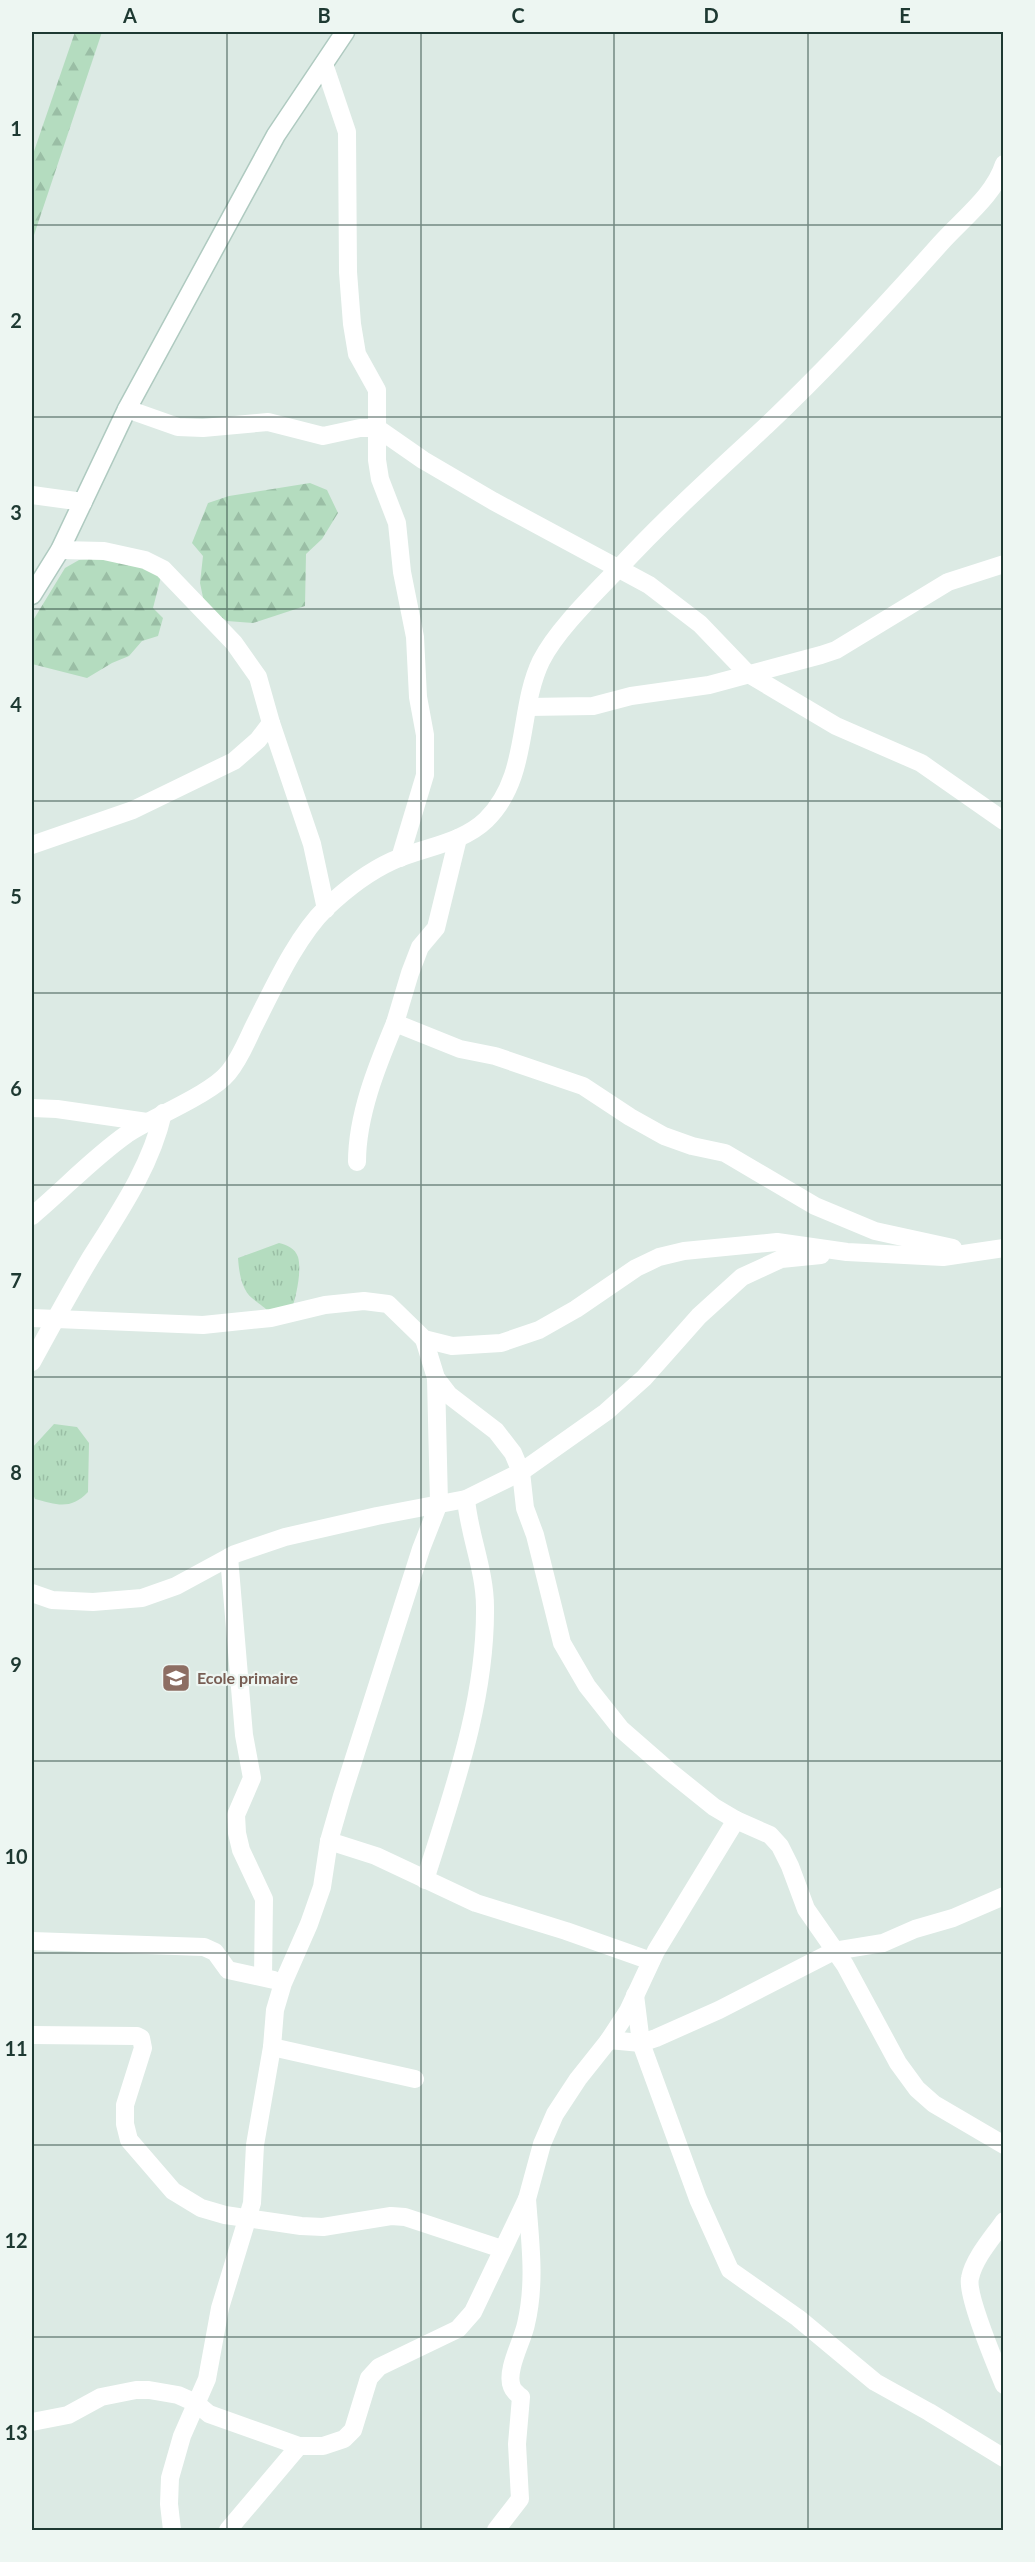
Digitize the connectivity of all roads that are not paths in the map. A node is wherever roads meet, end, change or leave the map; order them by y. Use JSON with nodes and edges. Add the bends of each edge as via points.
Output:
{"nodes":[{"id":1,"x":345,"y":32,"type":"edge"},
{"id":2,"x":324,"y":64,"type":"junction"},
{"id":3,"x":1004,"y":164,"type":"edge"},
{"id":4,"x":127,"y":409,"type":"junction"},
{"id":5,"x":377,"y":428,"type":"junction"},
{"id":6,"x":32,"y":495,"type":"edge"},
{"id":7,"x":83,"y":502,"type":"junction"},
{"id":8,"x":60,"y":550,"type":"junction"},
{"id":9,"x":1004,"y":564,"type":"edge"},
{"id":10,"x":618,"y":568,"type":"junction"},
{"id":11,"x":32,"y":595,"type":"edge"},
{"id":12,"x":747,"y":673,"type":"junction"},
{"id":13,"x":528,"y":707,"type":"junction"},
{"id":14,"x":271,"y":723,"type":"junction"},
{"id":15,"x":1004,"y":821,"type":"edge"},
{"id":16,"x":458,"y":838,"type":"junction"},
{"id":17,"x":32,"y":845,"type":"edge"},
{"id":18,"x":400,"y":858,"type":"junction"},
{"id":19,"x":326,"y":909,"type":"junction"},
{"id":20,"x":395,"y":1023,"type":"junction"},
{"id":21,"x":32,"y":1108,"type":"edge"},
{"id":22,"x":155,"y":1117,"type":"junction"},
{"id":23,"x":357,"y":1162,"type":"dead end"},
{"id":24,"x":32,"y":1216,"type":"edge"},
{"id":25,"x":1004,"y":1248,"type":"edge"},
{"id":26,"x":847,"y":1252,"type":"junction"},
{"id":27,"x":975,"y":1252,"type":"junction"},
{"id":28,"x":32,"y":1318,"type":"edge"},
{"id":29,"x":56,"y":1318,"type":"junction"},
{"id":30,"x":424,"y":1339,"type":"junction"},
{"id":31,"x":32,"y":1362,"type":"edge"},
{"id":32,"x":436,"y":1378,"type":"junction"},
{"id":33,"x":521,"y":1472,"type":"junction"},
{"id":34,"x":466,"y":1498,"type":"junction"},
{"id":35,"x":439,"y":1503,"type":"junction"},
{"id":36,"x":230,"y":1557,"type":"junction"},
{"id":37,"x":32,"y":1593,"type":"edge"},
{"id":38,"x":736,"y":1820,"type":"junction"},
{"id":39,"x":329,"y":1841,"type":"junction"},
{"id":40,"x":425,"y":1880,"type":"junction"},
{"id":41,"x":1004,"y":1896,"type":"edge"},
{"id":42,"x":32,"y":1941,"type":"edge"},
{"id":43,"x":834,"y":1951,"type":"junction"},
{"id":44,"x":651,"y":1961,"type":"junction"},
{"id":45,"x":263,"y":1977,"type":"junction"},
{"id":46,"x":283,"y":1983,"type":"junction"},
{"id":47,"x":635,"y":1994,"type":"junction"},
{"id":48,"x":32,"y":2035,"type":"edge"},
{"id":49,"x":609,"y":2040,"type":"junction"},
{"id":50,"x":641,"y":2043,"type":"junction"},
{"id":51,"x":272,"y":2047,"type":"junction"},
{"id":52,"x":415,"y":2079,"type":"dead end"},
{"id":53,"x":1004,"y":2145,"type":"edge"},
{"id":54,"x":527,"y":2199,"type":"junction"},
{"id":55,"x":247,"y":2219,"type":"junction"},
{"id":56,"x":1004,"y":2221,"type":"edge"},
{"id":57,"x":502,"y":2249,"type":"junction"},
{"id":58,"x":1004,"y":2385,"type":"edge"},
{"id":59,"x":196,"y":2403,"type":"junction"},
{"id":60,"x":32,"y":2422,"type":"edge"},
{"id":61,"x":299,"y":2446,"type":"junction"},
{"id":62,"x":1004,"y":2458,"type":"edge"},
{"id":63,"x":172,"y":2530,"type":"edge"},
{"id":64,"x":228,"y":2530,"type":"edge"},
{"id":65,"x":496,"y":2530,"type":"edge"}],
"edges":[{"from":1,"to":2,"type":"street"},
{"from":2,"to":4,"type":"street","via":[[276,135]]},
{"from":2,"to":5,"type":"street","via":[[346,132],[352,324],[357,354],[377,390]]},
{"from":3,"to":10,"type":"street","via":[[989,193],[864,328]]},
{"from":4,"to":5,"type":"street","via":[[178,427],[268,422],[323,436]]},
{"from":4,"to":7,"type":"street"},
{"from":5,"to":10,"type":"street","via":[[493,501]]},
{"from":5,"to":18,"type":"street","via":[[380,479],[397,523],[415,637],[418,696],[425,735],[425,775]]},
{"from":6,"to":7,"type":"street"},
{"from":7,"to":8,"type":"street"},
{"from":8,"to":11,"type":"street"},
{"from":8,"to":14,"type":"street","via":[[104,550],[145,560],[163,569],[234,643],[258,676]]},
{"from":9,"to":12,"type":"street","via":[[948,582],[836,650]]},
{"from":10,"to":12,"type":"street","via":[[649,585],[700,624]]},
{"from":10,"to":13,"type":"street","via":[[553,642],[540,663]]},
{"from":12,"to":13,"type":"street","via":[[709,684],[593,705]]},
{"from":12,"to":15,"type":"street","via":[[836,726],[921,763]]},
{"from":13,"to":16,"type":"street","via":[[521,753],[505,794],[486,820]]},
{"from":14,"to":17,"type":"street","via":[[234,761],[133,810]]},
{"from":14,"to":19,"type":"street","via":[[312,844]]},
{"from":16,"to":18,"type":"street"},
{"from":16,"to":20,"type":"street","via":[[436,928],[420,947]]},
{"from":18,"to":19,"type":"street","via":[[364,877]]},
{"from":19,"to":22,"type":"street","via":[[312,924],[276,983],[226,1076]]},
{"from":20,"to":23,"type":"street","via":[[374,1075]]},
{"from":20,"to":27,"type":"street","via":[[460,1049],[495,1056],[583,1086],[664,1136],[725,1153],[815,1206],[875,1231]]},
{"from":21,"to":22,"type":"street"},
{"from":22,"to":24,"type":"street","via":[[124,1136]]},
{"from":22,"to":29,"type":"street","via":[[159,1131],[133,1191]]},
{"from":25,"to":27,"type":"street"},
{"from":26,"to":27,"type":"street","via":[[943,1257]]},
{"from":26,"to":30,"type":"street","via":[[777,1242],[684,1251],[636,1268],[539,1330],[501,1343],[452,1346]]},
{"from":26,"to":33,"type":"street","via":[[781,1259],[742,1277],[606,1412]]},
{"from":28,"to":29,"type":"street"},
{"from":29,"to":30,"type":"street","via":[[203,1325],[271,1318],[325,1305],[364,1301],[388,1304]]},
{"from":29,"to":31,"type":"street"},
{"from":30,"to":32,"type":"street"},
{"from":32,"to":33,"type":"street","via":[[449,1395],[496,1431],[513,1453]]},
{"from":32,"to":35,"type":"street"},
{"from":33,"to":34,"type":"street"},
{"from":33,"to":38,"type":"street","via":[[525,1508],[562,1643],[570,1658],[621,1729],[714,1807]]},
{"from":34,"to":35,"type":"street"},
{"from":34,"to":40,"type":"street","via":[[468,1524],[484,1585],[484,1642],[468,1741]]},
{"from":35,"to":36,"type":"street","via":[[285,1537]]},
{"from":35,"to":39,"type":"street","via":[[421,1548]]},
{"from":36,"to":37,"type":"street","via":[[176,1586],[142,1598],[93,1602],[52,1600]]},
{"from":36,"to":45,"type":"street","via":[[244,1735],[252,1778],[236,1815],[237,1833],[264,1899]]},
{"from":38,"to":43,"type":"street","via":[[770,1835],[780,1846],[806,1909]]},
{"from":38,"to":44,"type":"street"},
{"from":39,"to":40,"type":"street","via":[[376,1856]]},
{"from":39,"to":46,"type":"street","via":[[322,1887]]},
{"from":40,"to":44,"type":"street","via":[[476,1904]]},
{"from":41,"to":43,"type":"street","via":[[883,1944]]},
{"from":42,"to":45,"type":"street","via":[[204,1947],[215,1952],[228,1970]]},
{"from":43,"to":50,"type":"street","via":[[718,2010]]},
{"from":43,"to":53,"type":"street","via":[[898,2063],[917,2088],[933,2104]]},
{"from":44,"to":47,"type":"street"},
{"from":45,"to":46,"type":"street"},
{"from":46,"to":51,"type":"street","via":[[275,2010]]},
{"from":47,"to":49,"type":"street"},
{"from":47,"to":50,"type":"street"},
{"from":48,"to":55,"type":"street","via":[[141,2038],[143,2048],[125,2105],[129,2140],[172,2191],[201,2208]]},
{"from":49,"to":50,"type":"street"},
{"from":49,"to":54,"type":"street","via":[[555,2114]]},
{"from":50,"to":62,"type":"street","via":[[698,2199],[730,2270],[798,2318],[875,2382]]},
{"from":51,"to":52,"type":"street"},
{"from":51,"to":55,"type":"street"},
{"from":54,"to":57,"type":"street"},
{"from":54,"to":65,"type":"street","via":[[530,2301],[511,2378],[512,2387],[521,2397],[517,2444],[521,2488],[515,2507]]},
{"from":55,"to":57,"type":"street","via":[[323,2227],[405,2217]]},
{"from":55,"to":59,"type":"street","via":[[220,2308],[207,2379]]},
{"from":56,"to":58,"type":"street","via":[[969,2279]]},
{"from":57,"to":61,"type":"street","via":[[473,2312],[458,2329],[379,2367],[369,2378],[353,2430],[344,2439],[323,2446]]},
{"from":59,"to":60,"type":"street","via":[[178,2395],[136,2390],[101,2397],[68,2415]]},
{"from":59,"to":61,"type":"street","via":[[210,2414]]},
{"from":59,"to":63,"type":"street","via":[[170,2478]]},
{"from":61,"to":64,"type":"street"}]}
